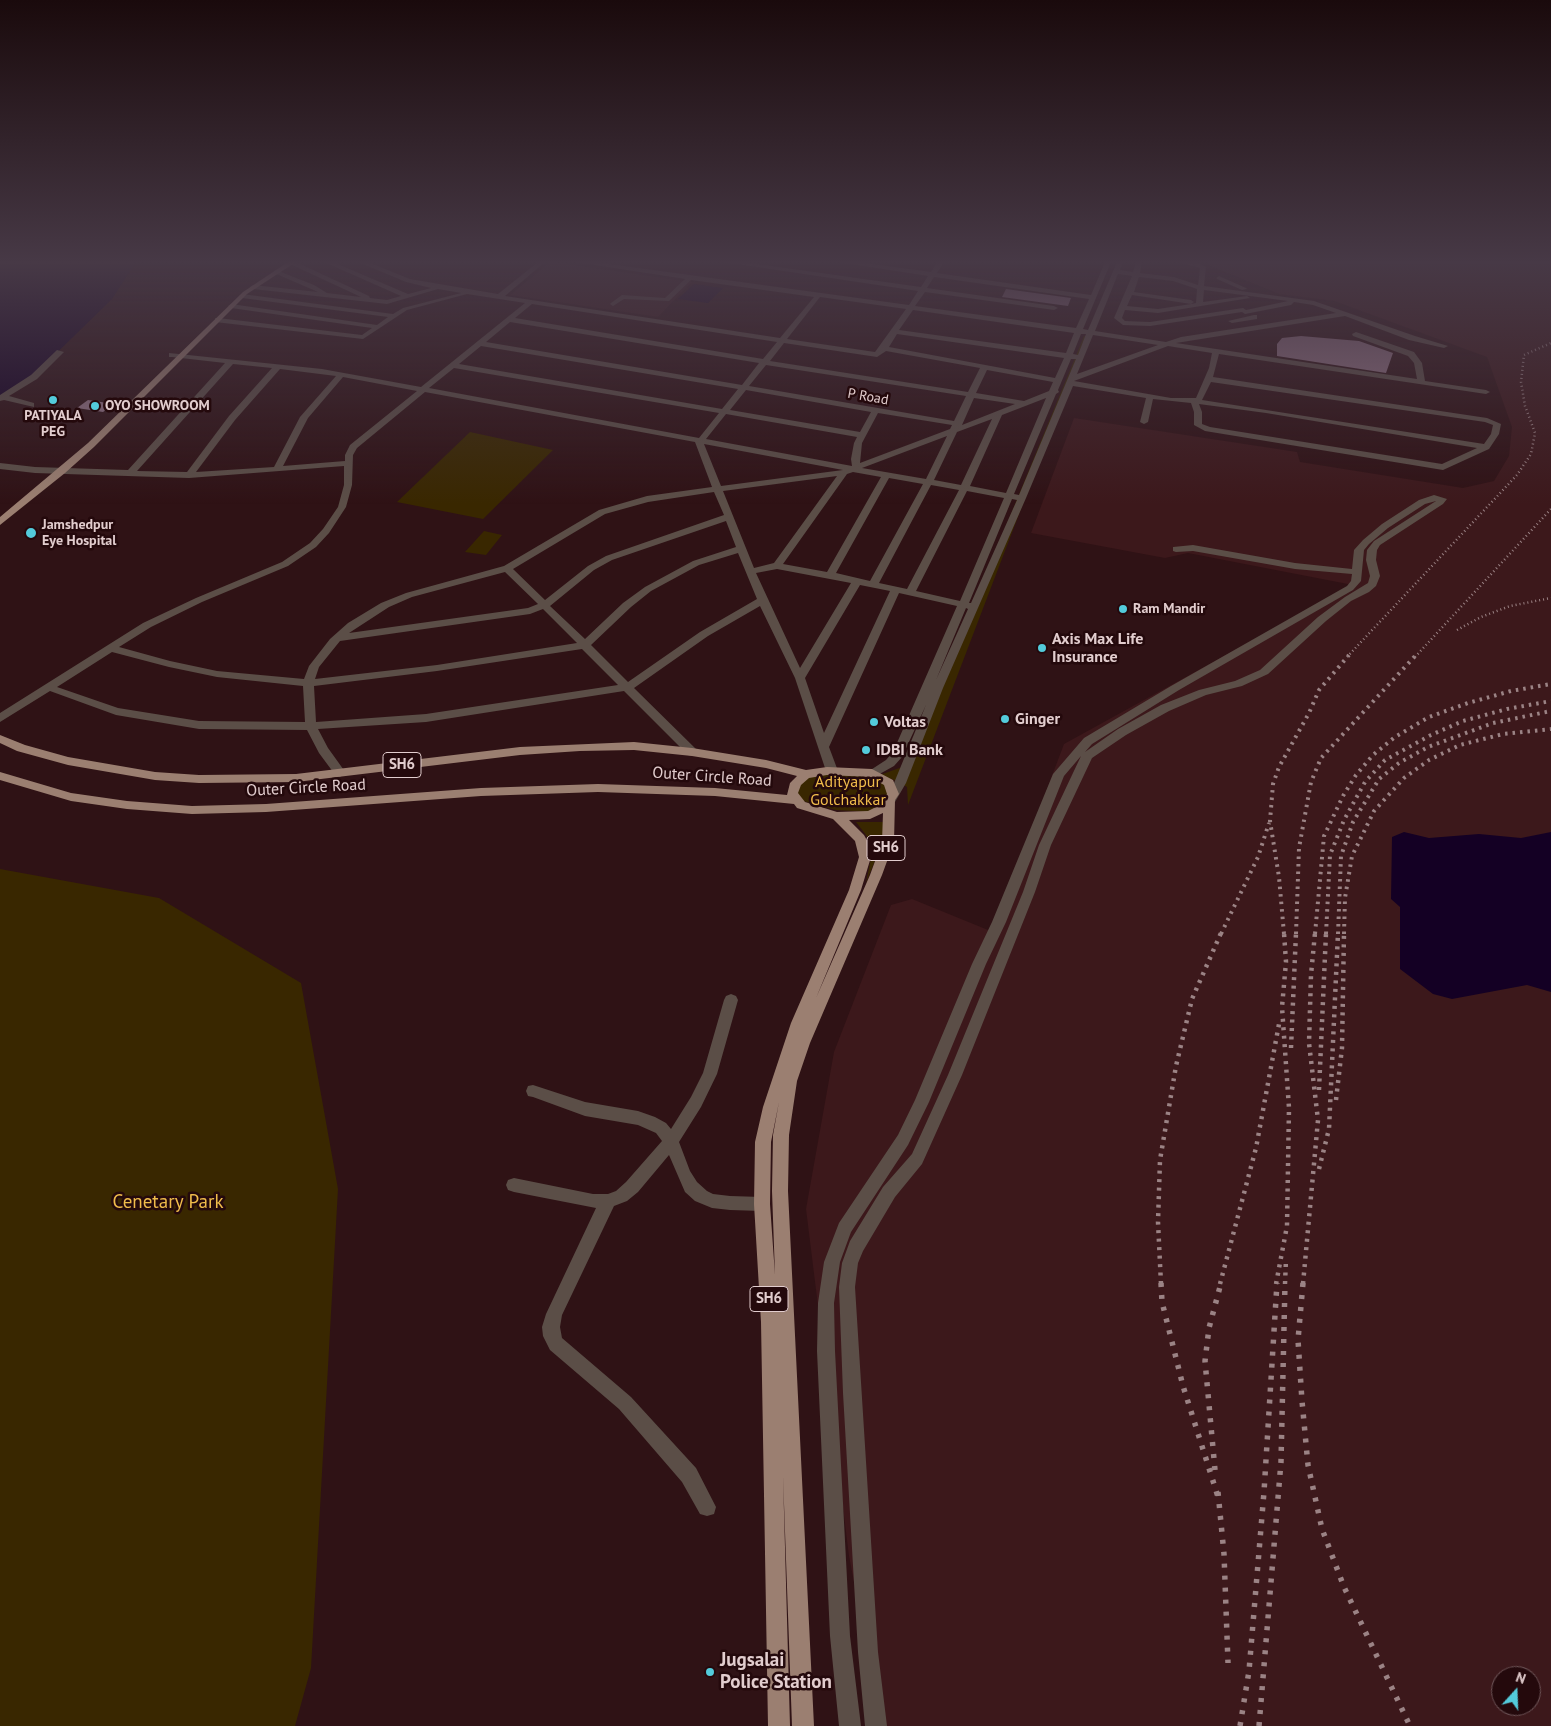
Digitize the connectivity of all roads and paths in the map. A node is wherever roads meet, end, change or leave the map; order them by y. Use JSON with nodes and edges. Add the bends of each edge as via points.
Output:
{"nodes":[{"id":1,"x":185,"y":343,"type":"edge"},
{"id":2,"x":195,"y":343,"type":"edge"},
{"id":3,"x":479,"y":343,"type":"joint"},
{"id":4,"x":645,"y":343,"type":"edge"},
{"id":5,"x":780,"y":343,"type":"edge"},
{"id":6,"x":792,"y":343,"type":"edge"},
{"id":7,"x":888,"y":343,"type":"edge"},
{"id":8,"x":971,"y":343,"type":"edge"},
{"id":9,"x":1074,"y":343,"type":"edge"},
{"id":10,"x":1087,"y":343,"type":"edge"},
{"id":11,"x":1151,"y":343,"type":"edge"},
{"id":12,"x":1172,"y":343,"type":"edge"},
{"id":13,"x":1373,"y":343,"type":"edge"},
{"id":14,"x":1430,"y":343,"type":"edge"},
{"id":15,"x":1166,"y":345,"type":"junction"},
{"id":16,"x":1444,"y":346,"type":"dead end"},
{"id":17,"x":884,"y":348,"type":"junction"},
{"id":18,"x":60,"y":352,"type":"dead end"},
{"id":19,"x":1216,"y":352,"type":"junction"},
{"id":20,"x":172,"y":355,"type":"junction"},
{"id":21,"x":182,"y":356,"type":"junction"},
{"id":22,"x":1069,"y":356,"type":"junction"},
{"id":23,"x":1081,"y":357,"type":"junction"},
{"id":24,"x":231,"y":361,"type":"junction"},
{"id":25,"x":764,"y":362,"type":"junction"},
{"id":26,"x":452,"y":365,"type":"junction"},
{"id":27,"x":278,"y":366,"type":"junction"},
{"id":28,"x":984,"y":368,"type":"junction"},
{"id":29,"x":342,"y":374,"type":"junction"},
{"id":30,"x":1208,"y":379,"type":"junction"},
{"id":31,"x":1059,"y":381,"type":"junction"},
{"id":32,"x":1072,"y":381,"type":"junction"},
{"id":33,"x":1422,"y":383,"type":"junction"},
{"id":34,"x":743,"y":388,"type":"junction"},
{"id":35,"x":421,"y":390,"type":"junction"},
{"id":36,"x":1054,"y":392,"type":"junction"},
{"id":37,"x":1486,"y":392,"type":"dead end"},
{"id":38,"x":972,"y":394,"type":"junction"},
{"id":39,"x":1150,"y":396,"type":"junction"},
{"id":40,"x":2,"y":398,"type":"edge"},
{"id":41,"x":1194,"y":401,"type":"junction"},
{"id":42,"x":1024,"y":403,"type":"junction"},
{"id":43,"x":31,"y":405,"type":"dead end"},
{"id":44,"x":876,"y":410,"type":"junction"},
{"id":45,"x":723,"y":412,"type":"junction"},
{"id":46,"x":999,"y":413,"type":"junction"},
{"id":47,"x":1144,"y":422,"type":"dead end"},
{"id":48,"x":957,"y":427,"type":"junction"},
{"id":49,"x":862,"y":435,"type":"junction"},
{"id":50,"x":700,"y":441,"type":"junction"},
{"id":51,"x":1486,"y":447,"type":"junction"},
{"id":52,"x":348,"y":463,"type":"junction"},
{"id":53,"x":0,"y":466,"type":"edge"},
{"id":54,"x":277,"y":469,"type":"junction"},
{"id":55,"x":851,"y":469,"type":"junction"},
{"id":56,"x":51,"y":470,"type":"junction"},
{"id":57,"x":62,"y":471,"type":"junction"},
{"id":58,"x":130,"y":473,"type":"junction"},
{"id":59,"x":189,"y":475,"type":"junction"},
{"id":60,"x":886,"y":475,"type":"junction"},
{"id":61,"x":928,"y":483,"type":"junction"},
{"id":62,"x":717,"y":489,"type":"junction"},
{"id":63,"x":964,"y":489,"type":"junction"},
{"id":64,"x":1009,"y":496,"type":"junction"},
{"id":65,"x":1022,"y":498,"type":"junction"},
{"id":66,"x":0,"y":513,"type":"edge"},
{"id":67,"x":728,"y":517,"type":"junction"},
{"id":68,"x":0,"y":522,"type":"edge"},
{"id":69,"x":741,"y":549,"type":"junction"},
{"id":70,"x":1176,"y":549,"type":"dead end"},
{"id":71,"x":777,"y":566,"type":"junction"},
{"id":72,"x":506,"y":568,"type":"junction"},
{"id":73,"x":750,"y":572,"type":"junction"},
{"id":74,"x":1358,"y":572,"type":"junction"},
{"id":75,"x":830,"y":575,"type":"junction"},
{"id":76,"x":857,"y":581,"type":"junction"},
{"id":77,"x":873,"y":585,"type":"junction"},
{"id":78,"x":896,"y":590,"type":"junction"},
{"id":79,"x":910,"y":593,"type":"junction"},
{"id":80,"x":762,"y":600,"type":"junction"},
{"id":81,"x":962,"y":605,"type":"junction"},
{"id":82,"x":545,"y":606,"type":"junction"},
{"id":83,"x":973,"y":607,"type":"junction"},
{"id":84,"x":338,"y":638,"type":"junction"},
{"id":85,"x":584,"y":645,"type":"junction"},
{"id":86,"x":111,"y":648,"type":"junction"},
{"id":87,"x":800,"y":678,"type":"junction"},
{"id":88,"x":308,"y":683,"type":"junction"},
{"id":89,"x":48,"y":687,"type":"junction"},
{"id":90,"x":627,"y":688,"type":"junction"},
{"id":91,"x":0,"y":718,"type":"edge"},
{"id":92,"x":311,"y":726,"type":"junction"},
{"id":93,"x":0,"y":739,"type":"edge"},
{"id":94,"x":823,"y":748,"type":"junction"},
{"id":95,"x":692,"y":752,"type":"junction"},
{"id":96,"x":832,"y":771,"type":"junction"},
{"id":97,"x":340,"y":773,"type":"junction"},
{"id":98,"x":872,"y":773,"type":"junction"},
{"id":99,"x":806,"y":774,"type":"junction"},
{"id":100,"x":1059,"y":774,"type":"junction"},
{"id":101,"x":0,"y":776,"type":"edge"},
{"id":102,"x":1075,"y":778,"type":"junction"},
{"id":103,"x":796,"y":800,"type":"junction"},
{"id":104,"x":890,"y":800,"type":"junction"},
{"id":105,"x":837,"y":816,"type":"junction"},
{"id":106,"x":731,"y":1000,"type":"dead end"},
{"id":107,"x":533,"y":1091,"type":"dead end"},
{"id":108,"x":671,"y":1141,"type":"junction"},
{"id":109,"x":514,"y":1185,"type":"dead end"},
{"id":110,"x":608,"y":1201,"type":"junction"},
{"id":111,"x":762,"y":1204,"type":"junction"},
{"id":112,"x":845,"y":1228,"type":"junction"},
{"id":113,"x":864,"y":1232,"type":"junction"},
{"id":114,"x":706,"y":1507,"type":"dead end"},
{"id":115,"x":779,"y":1726,"type":"edge"},
{"id":116,"x":803,"y":1726,"type":"edge"},
{"id":117,"x":850,"y":1726,"type":"edge"},
{"id":118,"x":876,"y":1726,"type":"edge"}],
"edges":[{"from":1,"to":20,"type":"main road"},
{"from":2,"to":21,"type":"main road"},
{"from":3,"to":26,"type":"street"},
{"from":3,"to":34,"type":"street","name":"P Road"},
{"from":4,"to":25,"type":"street"},
{"from":5,"to":25,"type":"street"},
{"from":6,"to":17,"type":"street","via":[[877,355]]},
{"from":7,"to":17,"type":"street"},
{"from":8,"to":22,"type":"street"},
{"from":9,"to":22,"type":"street"},
{"from":10,"to":23,"type":"street"},
{"from":11,"to":15,"type":"street"},
{"from":12,"to":15,"type":"street"},
{"from":13,"to":33,"type":"street","via":[[1410,354],[1418,363]]},
{"from":14,"to":16,"type":"street"},
{"from":15,"to":19,"type":"street"},
{"from":15,"to":32,"type":"street"},
{"from":17,"to":28,"type":"street"},
{"from":18,"to":40,"type":"street","via":[[34,377]]},
{"from":19,"to":30,"type":"street"},
{"from":19,"to":33,"type":"street"},
{"from":20,"to":21,"type":"street"},
{"from":20,"to":56,"type":"main road"},
{"from":21,"to":24,"type":"street"},
{"from":21,"to":57,"type":"main road"},
{"from":22,"to":23,"type":"street"},
{"from":22,"to":31,"type":"street"},
{"from":23,"to":32,"type":"street"},
{"from":24,"to":27,"type":"street"},
{"from":24,"to":58,"type":"street"},
{"from":25,"to":34,"type":"street"},
{"from":25,"to":38,"type":"street"},
{"from":26,"to":35,"type":"street"},
{"from":26,"to":45,"type":"street"},
{"from":27,"to":29,"type":"street"},
{"from":27,"to":59,"type":"street","via":[[232,418]]},
{"from":28,"to":31,"type":"street"},
{"from":28,"to":38,"type":"street"},
{"from":29,"to":35,"type":"street"},
{"from":29,"to":54,"type":"street","via":[[304,417]]},
{"from":30,"to":41,"type":"street","via":[[1199,399]]},
{"from":30,"to":51,"type":"street","via":[[1487,420],[1497,424],[1495,434]]},
{"from":31,"to":36,"type":"street"},
{"from":32,"to":39,"type":"street"},
{"from":32,"to":65,"type":"street"},
{"from":33,"to":37,"type":"street"},
{"from":34,"to":44,"type":"street","name":"P Road"},
{"from":34,"to":45,"type":"street"},
{"from":35,"to":50,"type":"street"},
{"from":35,"to":52,"type":"street","via":[[353,447]]},
{"from":36,"to":42,"type":"street"},
{"from":36,"to":64,"type":"street"},
{"from":38,"to":42,"type":"street"},
{"from":38,"to":48,"type":"street"},
{"from":39,"to":41,"type":"street"},
{"from":39,"to":47,"type":"street"},
{"from":40,"to":43,"type":"street"},
{"from":41,"to":51,"type":"street"},
{"from":41,"to":51,"type":"street","via":[[1198,425],[1208,430],[1443,467]]},
{"from":42,"to":46,"type":"street"},
{"from":44,"to":48,"type":"street","name":"P Road"},
{"from":44,"to":49,"type":"street"},
{"from":45,"to":49,"type":"street"},
{"from":45,"to":50,"type":"street"},
{"from":46,"to":48,"type":"street"},
{"from":46,"to":63,"type":"street"},
{"from":48,"to":55,"type":"street"},
{"from":48,"to":61,"type":"street"},
{"from":49,"to":55,"type":"street"},
{"from":50,"to":55,"type":"street"},
{"from":50,"to":62,"type":"street"},
{"from":52,"to":54,"type":"street"},
{"from":52,"to":86,"type":"street","via":[[348,485],[342,507],[313,544],[285,564],[167,615]]},
{"from":53,"to":56,"type":"street"},
{"from":54,"to":59,"type":"street"},
{"from":55,"to":60,"type":"street"},
{"from":55,"to":62,"type":"street"},
{"from":55,"to":71,"type":"street"},
{"from":56,"to":57,"type":"street"},
{"from":56,"to":66,"type":"main road"},
{"from":57,"to":58,"type":"street"},
{"from":57,"to":68,"type":"main road"},
{"from":58,"to":59,"type":"street"},
{"from":60,"to":61,"type":"street"},
{"from":60,"to":75,"type":"street"},
{"from":61,"to":63,"type":"street"},
{"from":61,"to":77,"type":"street"},
{"from":62,"to":67,"type":"street"},
{"from":62,"to":72,"type":"street","via":[[647,499],[602,512]]},
{"from":63,"to":64,"type":"street"},
{"from":63,"to":79,"type":"street"},
{"from":64,"to":65,"type":"street"},
{"from":64,"to":81,"type":"street"},
{"from":65,"to":83,"type":"street"},
{"from":67,"to":69,"type":"street"},
{"from":67,"to":82,"type":"street","via":[[609,558],[591,568]]},
{"from":69,"to":73,"type":"street"},
{"from":69,"to":85,"type":"street","via":[[696,563],[648,589]]},
{"from":70,"to":74,"type":"street","via":[[1193,548],[1295,566]]},
{"from":71,"to":73,"type":"street"},
{"from":71,"to":75,"type":"street"},
{"from":72,"to":82,"type":"street"},
{"from":72,"to":84,"type":"street","via":[[393,601],[366,615]]},
{"from":73,"to":80,"type":"street"},
{"from":74,"to":100,"type":"street","via":[[1350,588],[1088,741]]},
{"from":74,"to":102,"type":"street","via":[[1359,550],[1366,542],[1422,502],[1443,498],[1377,543],[1371,560],[1375,576],[1373,584],[1322,619],[1264,672],[1238,684],[1202,692],[1139,722],[1087,756]]},
{"from":75,"to":76,"type":"street"},
{"from":76,"to":77,"type":"street"},
{"from":76,"to":87,"type":"street"},
{"from":77,"to":78,"type":"street"},
{"from":78,"to":79,"type":"street"},
{"from":78,"to":94,"type":"street"},
{"from":79,"to":81,"type":"street"},
{"from":80,"to":87,"type":"street"},
{"from":80,"to":90,"type":"street","via":[[704,634]]},
{"from":81,"to":83,"type":"street"},
{"from":81,"to":98,"type":"street","via":[[898,754],[890,763]]},
{"from":82,"to":84,"type":"street","via":[[530,611]]},
{"from":82,"to":85,"type":"street"},
{"from":83,"to":104,"type":"street"},
{"from":84,"to":88,"type":"street","via":[[314,666]]},
{"from":85,"to":88,"type":"street","via":[[437,668]]},
{"from":85,"to":90,"type":"street"},
{"from":86,"to":88,"type":"street","via":[[217,674]]},
{"from":86,"to":89,"type":"street"},
{"from":87,"to":94,"type":"street"},
{"from":88,"to":92,"type":"street"},
{"from":89,"to":91,"type":"street"},
{"from":89,"to":92,"type":"street","via":[[137,716],[213,726]]},
{"from":90,"to":92,"type":"street","via":[[426,718]]},
{"from":90,"to":95,"type":"street"},
{"from":92,"to":97,"type":"street"},
{"from":93,"to":97,"type":"main road","number":"SH6","via":[[68,761],[155,776],[252,780]]},
{"from":94,"to":96,"type":"street"},
{"from":95,"to":97,"type":"main road","number":"SH6","via":[[634,746],[580,746]]},
{"from":95,"to":99,"type":"main road","number":"SH6"},
{"from":96,"to":98,"type":"main road","number":"SH6"},
{"from":96,"to":99,"type":"main road","number":"SH6"},
{"from":98,"to":104,"type":"main road","number":"SH6","via":[[889,783],[892,788]]},
{"from":99,"to":103,"type":"main road","via":[[794,788],[792,794]]},
{"from":100,"to":102,"type":"street"},
{"from":100,"to":112,"type":"street","via":[[922,1102],[903,1140]]},
{"from":101,"to":103,"type":"main road","name":"Outer Circle Road","number":"SH6","via":[[71,797],[192,810],[598,788],[715,792]]},
{"from":102,"to":113,"type":"street","via":[[1044,845],[1029,892],[955,1075],[917,1159],[889,1192]]},
{"from":103,"to":105,"type":"main road","number":"SH6","via":[[810,809]]},
{"from":104,"to":105,"type":"main road","number":"SH6","via":[[884,808],[870,815]]},
{"from":104,"to":116,"type":"main road","number":"SH6","via":[[888,842],[803,1043],[790,1081],[781,1135],[780,1190]]},
{"from":105,"to":111,"type":"main road","number":"SH6","via":[[860,838],[865,857],[855,890],[798,1023],[770,1107],[763,1142]]},
{"from":106,"to":108,"type":"street","via":[[710,1074]]},
{"from":107,"to":108,"type":"street","via":[[585,1109],[650,1122],[661,1128]]},
{"from":108,"to":110,"type":"street","via":[[632,1187],[622,1196]]},
{"from":108,"to":111,"type":"street","via":[[684,1175],[701,1196],[712,1201]]},
{"from":109,"to":110,"type":"street","via":[[593,1201]]},
{"from":110,"to":114,"type":"street","via":[[554,1314],[552,1336],[556,1344],[625,1403],[656,1437],[688,1475]]},
{"from":111,"to":115,"type":"main road","number":"SH6","via":[[770,1322]]},
{"from":112,"to":113,"type":"street"},
{"from":112,"to":117,"type":"street","via":[[832,1262],[826,1303],[826,1350],[840,1636]]},
{"from":113,"to":118,"type":"street","via":[[850,1263],[847,1287],[868,1652]]}]}
